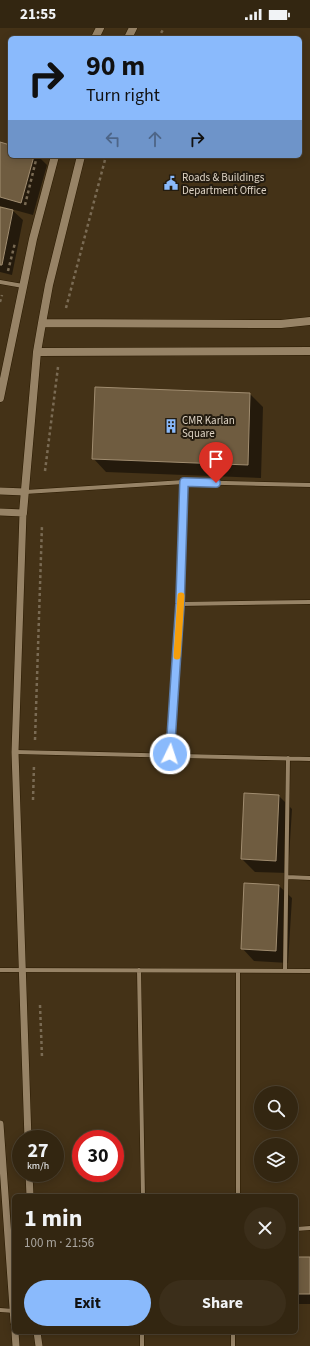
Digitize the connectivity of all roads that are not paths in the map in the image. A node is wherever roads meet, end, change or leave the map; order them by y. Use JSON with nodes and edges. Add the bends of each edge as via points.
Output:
{"nodes":[{"id":1,"x":54,"y":158,"type":"edge"},
{"id":2,"x":81,"y":158,"type":"edge"},
{"id":3,"x":0,"y":282,"type":"edge"},
{"id":4,"x":23,"y":286,"type":"junction"},
{"id":5,"x":310,"y":321,"type":"edge"},
{"id":6,"x":42,"y":323,"type":"junction"},
{"id":7,"x":310,"y":351,"type":"edge"},
{"id":8,"x":37,"y":352,"type":"junction"},
{"id":9,"x":0,"y":398,"type":"edge"},
{"id":10,"x":184,"y":482,"type":"junction"},
{"id":11,"x":310,"y":484,"type":"edge"},
{"id":12,"x":0,"y":491,"type":"edge"},
{"id":13,"x":25,"y":492,"type":"junction"},
{"id":14,"x":0,"y":512,"type":"edge"},
{"id":15,"x":24,"y":513,"type":"junction"},
{"id":16,"x":310,"y":602,"type":"edge"},
{"id":17,"x":180,"y":604,"type":"junction"},
{"id":18,"x":15,"y":752,"type":"junction"},
{"id":19,"x":170,"y":754,"type":"junction"},
{"id":20,"x":288,"y":758,"type":"junction"},
{"id":21,"x":310,"y":759,"type":"edge"},
{"id":22,"x":287,"y":877,"type":"junction"},
{"id":23,"x":310,"y":878,"type":"edge"},
{"id":24,"x":21,"y":969,"type":"junction"},
{"id":25,"x":0,"y":970,"type":"edge"},
{"id":26,"x":140,"y":970,"type":"junction"},
{"id":27,"x":238,"y":971,"type":"junction"},
{"id":28,"x":285,"y":971,"type":"junction"},
{"id":29,"x":310,"y":971,"type":"edge"},
{"id":30,"x":0,"y":1124,"type":"edge"},
{"id":31,"x":28,"y":1130,"type":"edge"},
{"id":32,"x":29,"y":1182,"type":"edge"},
{"id":33,"x":30,"y":1194,"type":"edge"},
{"id":34,"x":143,"y":1194,"type":"edge"},
{"id":35,"x":238,"y":1194,"type":"edge"},
{"id":36,"x":310,"y":1228,"type":"edge"},
{"id":37,"x":298,"y":1229,"type":"edge"},
{"id":38,"x":12,"y":1284,"type":"edge"},
{"id":39,"x":0,"y":1310,"type":"edge"},
{"id":40,"x":12,"y":1311,"type":"edge"},
{"id":41,"x":15,"y":1334,"type":"edge"},
{"id":42,"x":37,"y":1334,"type":"edge"},
{"id":43,"x":142,"y":1334,"type":"edge"},
{"id":44,"x":233,"y":1334,"type":"edge"},
{"id":45,"x":16,"y":1346,"type":"edge"},
{"id":46,"x":39,"y":1346,"type":"edge"},
{"id":47,"x":142,"y":1346,"type":"edge"},
{"id":48,"x":233,"y":1346,"type":"edge"}],
"edges":[{"from":1,"to":4,"type":"main road"},
{"from":2,"to":6,"type":"main road"},
{"from":3,"to":4,"type":"street"},
{"from":4,"to":9,"type":"main road"},
{"from":5,"to":6,"type":"main road","via":[[280,324]]},
{"from":6,"to":8,"type":"main road"},
{"from":7,"to":8,"type":"main road"},
{"from":8,"to":13,"type":"main road"},
{"from":10,"to":11,"type":"street"},
{"from":10,"to":13,"type":"street"},
{"from":10,"to":17,"type":"street"},
{"from":12,"to":13,"type":"street"},
{"from":13,"to":15,"type":"main road"},
{"from":14,"to":15,"type":"street"},
{"from":15,"to":18,"type":"street"},
{"from":16,"to":17,"type":"street"},
{"from":17,"to":19,"type":"street"},
{"from":18,"to":19,"type":"street"},
{"from":18,"to":24,"type":"street"},
{"from":19,"to":20,"type":"street"},
{"from":20,"to":21,"type":"street"},
{"from":20,"to":22,"type":"street"},
{"from":22,"to":23,"type":"street"},
{"from":22,"to":28,"type":"street"},
{"from":24,"to":25,"type":"street"},
{"from":24,"to":26,"type":"street"},
{"from":24,"to":31,"type":"street"},
{"from":26,"to":27,"type":"street"},
{"from":26,"to":34,"type":"street"},
{"from":27,"to":28,"type":"street"},
{"from":27,"to":35,"type":"street"},
{"from":28,"to":29,"type":"street"},
{"from":30,"to":38,"type":"street"},
{"from":32,"to":33,"type":"street"},
{"from":36,"to":37,"type":"street"},
{"from":39,"to":40,"type":"street"},
{"from":41,"to":45,"type":"street"},
{"from":42,"to":46,"type":"street"},
{"from":43,"to":47,"type":"street"},
{"from":44,"to":48,"type":"street"}]}
